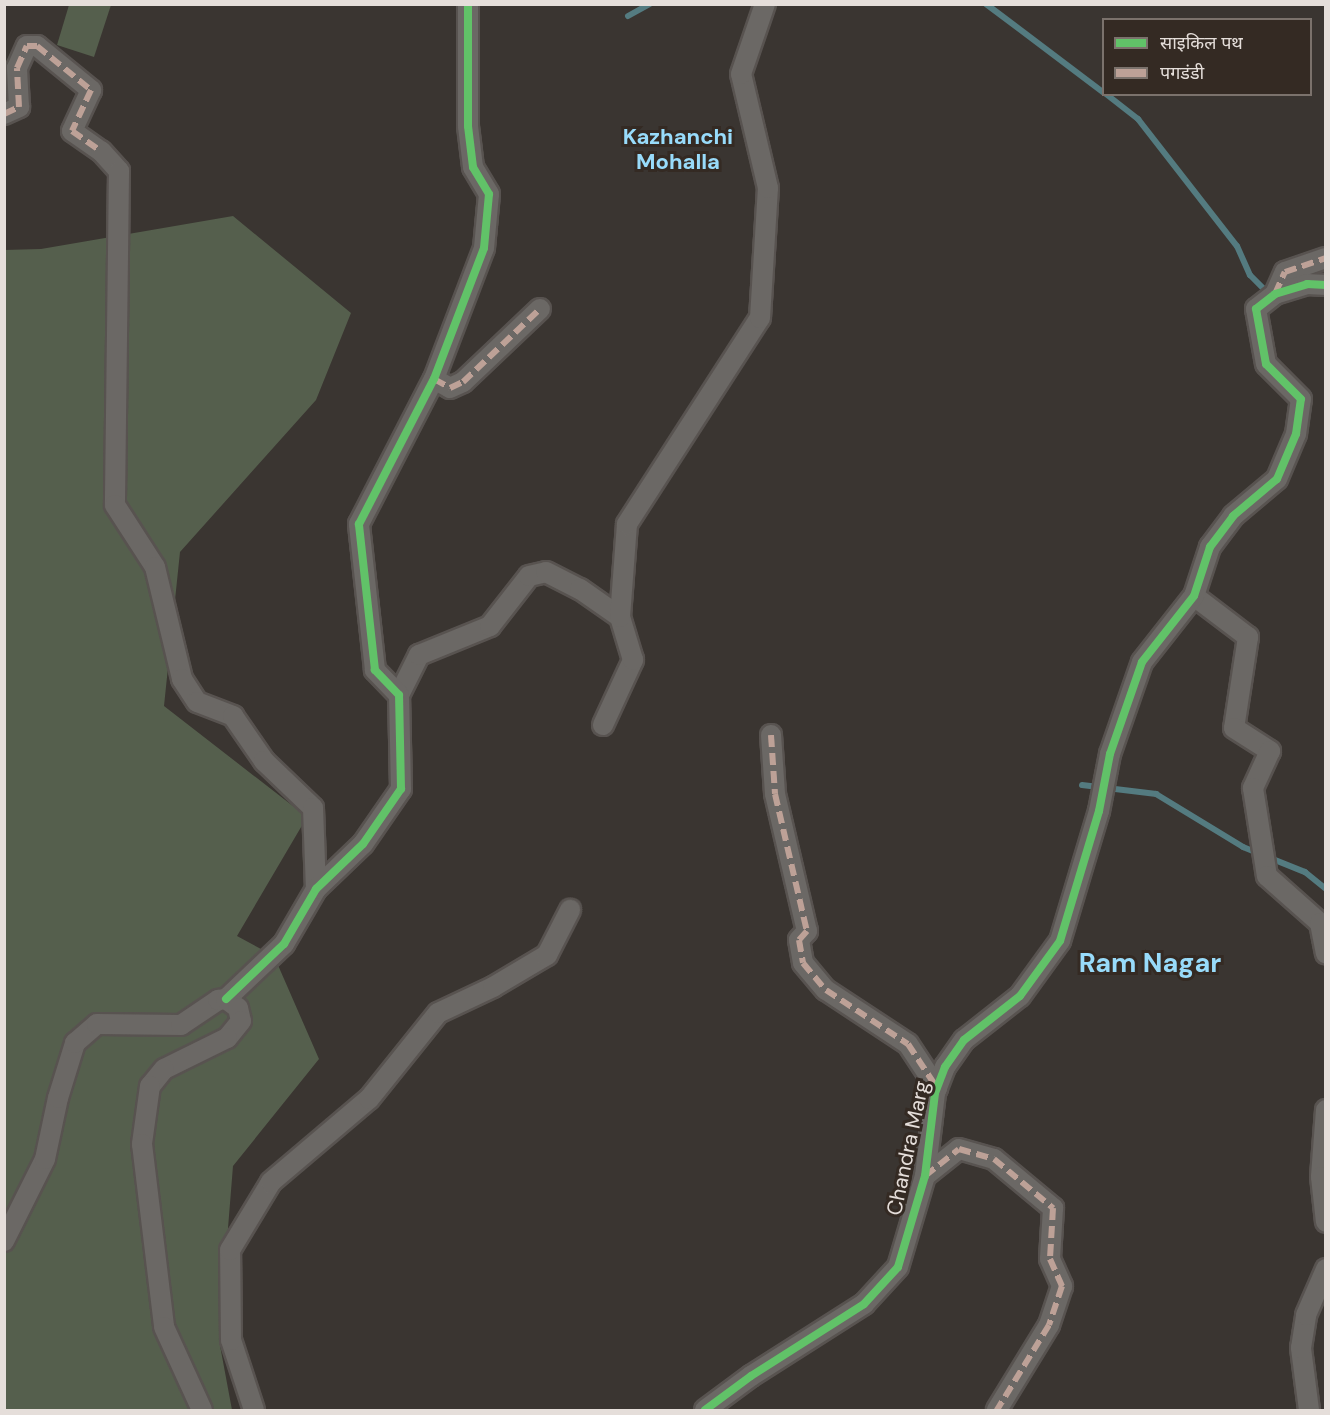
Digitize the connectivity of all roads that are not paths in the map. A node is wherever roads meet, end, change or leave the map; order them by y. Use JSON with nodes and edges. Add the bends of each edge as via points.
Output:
{"nodes":[{"id":1,"x":468,"y":4,"type":"edge"},
{"id":2,"x":765,"y":4,"type":"edge"},
{"id":3,"x":4,"y":114,"type":"edge"},
{"id":4,"x":1326,"y":258,"type":"edge"},
{"id":5,"x":1326,"y":285,"type":"edge"},
{"id":6,"x":1275,"y":294,"type":"junction"},
{"id":7,"x":540,"y":309,"type":"dead end"},
{"id":8,"x":434,"y":379,"type":"junction"},
{"id":9,"x":1194,"y":596,"type":"junction"},
{"id":10,"x":620,"y":617,"type":"junction"},
{"id":11,"x":399,"y":695,"type":"junction"},
{"id":12,"x":603,"y":725,"type":"dead end"},
{"id":13,"x":771,"y":735,"type":"dead end"},
{"id":14,"x":316,"y":889,"type":"junction"},
{"id":15,"x":570,"y":910,"type":"dead end"},
{"id":16,"x":1326,"y":952,"type":"edge"},
{"id":17,"x":226,"y":999,"type":"junction"},
{"id":18,"x":937,"y":1088,"type":"junction"},
{"id":19,"x":1326,"y":1110,"type":"edge"},
{"id":20,"x":925,"y":1176,"type":"junction"},
{"id":21,"x":1326,"y":1222,"type":"edge"},
{"id":22,"x":4,"y":1241,"type":"edge"},
{"id":23,"x":1326,"y":1269,"type":"edge"},
{"id":24,"x":202,"y":1410,"type":"edge"},
{"id":25,"x":254,"y":1410,"type":"edge"},
{"id":26,"x":705,"y":1410,"type":"edge"},
{"id":27,"x":997,"y":1410,"type":"edge"},
{"id":28,"x":1309,"y":1410,"type":"edge"}],
"edges":[{"from":1,"to":8,"type":"street","via":[[468,126],[473,167],[489,194],[484,248]]},
{"from":2,"to":10,"type":"street","via":[[741,74],[768,188],[760,318],[627,524]]},
{"from":3,"to":14,"type":"street","via":[[19,107],[17,68],[27,46],[37,46],[91,90],[72,131],[101,151],[119,171],[115,505],[155,567],[182,680],[196,702],[233,716],[264,761],[313,808]]},
{"from":4,"to":6,"type":"street","via":[[1285,272]]},
{"from":5,"to":6,"type":"street","via":[[1307,284]]},
{"from":6,"to":9,"type":"street","via":[[1256,309],[1266,364],[1301,399],[1296,434],[1277,479],[1233,516],[1210,547]]},
{"from":7,"to":8,"type":"street","via":[[463,382],[450,388]]},
{"from":8,"to":11,"type":"street","via":[[359,524],[375,670]]},
{"from":9,"to":16,"type":"street","via":[[1248,637],[1234,728],[1270,751],[1253,788],[1268,876],[1320,923]]},
{"from":9,"to":18,"type":"street","name":"Chandra Marg","via":[[1142,662],[1110,754],[1099,811],[1060,941],[1020,996],[964,1040],[945,1067]]},
{"from":10,"to":11,"type":"street","via":[[580,589],[546,572],[529,576],[490,626],[419,656]]},
{"from":10,"to":12,"type":"street","via":[[633,660]]},
{"from":11,"to":14,"type":"street","via":[[401,789],[363,844]]},
{"from":13,"to":18,"type":"street","via":[[776,794],[807,931],[799,940],[803,963],[826,990],[908,1044]]},
{"from":14,"to":17,"type":"street","via":[[284,944]]},
{"from":15,"to":25,"type":"street","via":[[546,955],[493,987],[438,1013],[369,1099],[271,1182],[230,1250],[231,1340]]},
{"from":17,"to":22,"type":"street","via":[[218,1000],[181,1025],[96,1024],[75,1043],[45,1159]]},
{"from":17,"to":24,"type":"street","via":[[238,1008],[241,1021],[227,1038],[164,1070],[150,1086],[142,1144],[165,1327]]},
{"from":18,"to":20,"type":"street","name":"Chandra Marg"},
{"from":19,"to":21,"type":"street","via":[[1322,1177]]},
{"from":20,"to":26,"type":"street","name":"Chandra Marg","via":[[898,1267],[864,1305],[751,1376]]},
{"from":20,"to":27,"type":"street","via":[[959,1149],[994,1159],[1053,1208],[1050,1259],[1062,1286],[1049,1325]]},
{"from":23,"to":28,"type":"street","via":[[1306,1315],[1301,1348]]}]}
